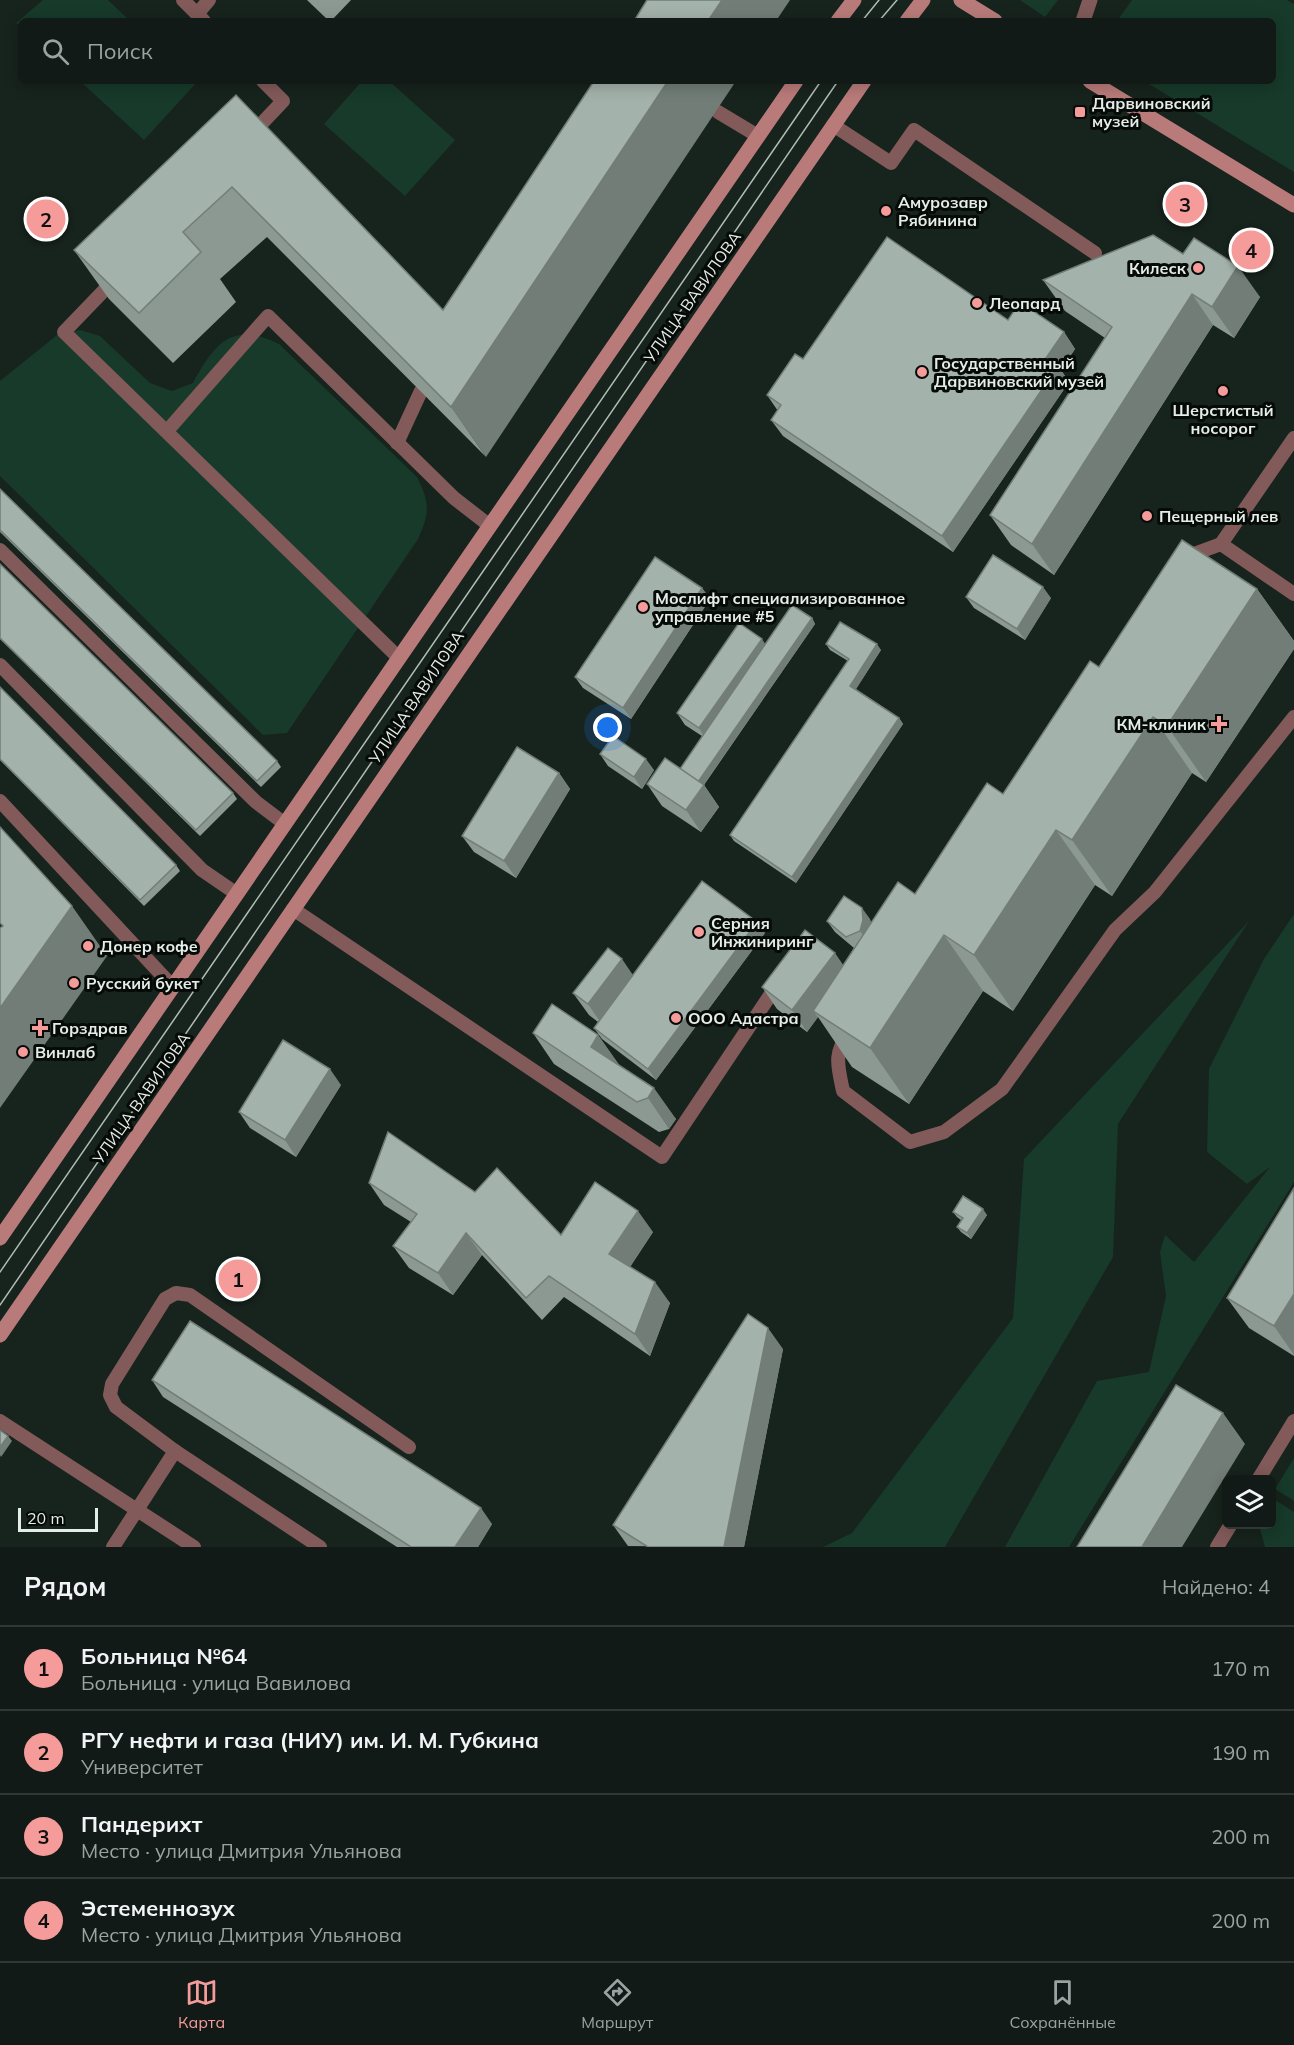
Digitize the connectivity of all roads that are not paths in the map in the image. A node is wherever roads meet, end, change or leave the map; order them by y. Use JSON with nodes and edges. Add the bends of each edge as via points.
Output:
{"nodes":[{"id":1,"x":183,"y":0,"type":"edge"},
{"id":2,"x":209,"y":0,"type":"edge"},
{"id":3,"x":854,"y":0,"type":"edge"},
{"id":4,"x":924,"y":0,"type":"edge"},
{"id":5,"x":961,"y":0,"type":"edge"},
{"id":6,"x":1090,"y":0,"type":"edge"},
{"id":7,"x":200,"y":17,"type":"edge"},
{"id":8,"x":840,"y":18,"type":"edge"},
{"id":9,"x":909,"y":18,"type":"edge"},
{"id":10,"x":990,"y":18,"type":"edge"},
{"id":11,"x":1084,"y":18,"type":"edge"},
{"id":12,"x":266,"y":84,"type":"edge"},
{"id":13,"x":794,"y":84,"type":"edge"},
{"id":14,"x":862,"y":84,"type":"edge"},
{"id":15,"x":1095,"y":84,"type":"edge"},
{"id":16,"x":718,"y":112,"type":"dead end"},
{"id":17,"x":833,"y":125,"type":"junction"},
{"id":18,"x":758,"y":136,"type":"junction"},
{"id":19,"x":242,"y":146,"type":"edge"},
{"id":20,"x":1294,"y":205,"type":"edge"},
{"id":21,"x":1095,"y":252,"type":"dead end"},
{"id":22,"x":129,"y":264,"type":"edge"},
{"id":23,"x":421,"y":391,"type":"edge"},
{"id":24,"x":167,"y":432,"type":"junction"},
{"id":25,"x":1294,"y":438,"type":"edge"},
{"id":26,"x":397,"y":443,"type":"junction"},
{"id":27,"x":490,"y":526,"type":"junction"},
{"id":28,"x":1221,"y":544,"type":"junction"},
{"id":29,"x":0,"y":550,"type":"edge"},
{"id":30,"x":1177,"y":567,"type":"edge"},
{"id":31,"x":1294,"y":594,"type":"edge"},
{"id":32,"x":399,"y":658,"type":"junction"},
{"id":33,"x":0,"y":665,"type":"edge"},
{"id":34,"x":1294,"y":717,"type":"edge"},
{"id":35,"x":0,"y":801,"type":"edge"},
{"id":36,"x":285,"y":824,"type":"junction"},
{"id":37,"x":237,"y":894,"type":"junction"},
{"id":38,"x":293,"y":909,"type":"junction"},
{"id":39,"x":786,"y":970,"type":"edge"},
{"id":40,"x":173,"y":987,"type":"junction"},
{"id":41,"x":858,"y":1021,"type":"edge"},
{"id":42,"x":0,"y":1238,"type":"edge"},
{"id":43,"x":0,"y":1335,"type":"edge"},
{"id":44,"x":0,"y":1420,"type":"edge"},
{"id":45,"x":1294,"y":1421,"type":"edge"},
{"id":46,"x":409,"y":1447,"type":"dead end"},
{"id":47,"x":175,"y":1451,"type":"junction"},
{"id":48,"x":1260,"y":1475,"type":"edge"},
{"id":49,"x":137,"y":1509,"type":"junction"},
{"id":50,"x":1228,"y":1529,"type":"edge"},
{"id":51,"x":113,"y":1547,"type":"edge"},
{"id":52,"x":194,"y":1547,"type":"edge"},
{"id":53,"x":320,"y":1547,"type":"edge"},
{"id":54,"x":1217,"y":1547,"type":"edge"}],
"edges":[{"from":1,"to":7,"type":"lane"},
{"from":2,"to":7,"type":"lane"},
{"from":3,"to":8,"type":"main road"},
{"from":4,"to":9,"type":"main road"},
{"from":5,"to":10,"type":"main road"},
{"from":6,"to":11,"type":"street"},
{"from":12,"to":19,"type":"lane","via":[[283,101]]},
{"from":13,"to":18,"type":"main road"},
{"from":14,"to":17,"type":"main road","name":"УЛИЦА ВАВИЛОВА"},
{"from":15,"to":20,"type":"main road"},
{"from":16,"to":18,"type":"lane"},
{"from":17,"to":21,"type":"lane","via":[[891,163],[914,130]]},
{"from":17,"to":38,"type":"main road","name":"УЛИЦА ВАВИЛОВА"},
{"from":18,"to":27,"type":"main road"},
{"from":22,"to":24,"type":"lane","via":[[64,332]]},
{"from":23,"to":26,"type":"lane"},
{"from":24,"to":26,"type":"lane","via":[[268,316]]},
{"from":24,"to":32,"type":"lane"},
{"from":25,"to":28,"type":"lane"},
{"from":26,"to":27,"type":"lane","via":[[454,498]]},
{"from":27,"to":32,"type":"main road"},
{"from":28,"to":30,"type":"lane","via":[[1184,558]]},
{"from":28,"to":31,"type":"lane"},
{"from":29,"to":36,"type":"lane","via":[[256,802]]},
{"from":32,"to":36,"type":"main road"},
{"from":33,"to":37,"type":"lane","via":[[202,870]]},
{"from":34,"to":41,"type":"lane","via":[[1155,892],[1115,930],[1002,1089],[944,1132],[910,1143],[843,1091],[837,1065],[839,1047]]},
{"from":35,"to":40,"type":"lane"},
{"from":36,"to":37,"type":"main road"},
{"from":37,"to":40,"type":"main road"},
{"from":38,"to":39,"type":"lane","via":[[662,1157]]},
{"from":38,"to":43,"type":"main road","name":"УЛИЦА ВАВИЛОВА"},
{"from":40,"to":42,"type":"main road"},
{"from":44,"to":49,"type":"lane"},
{"from":45,"to":48,"type":"lane"},
{"from":46,"to":47,"type":"lane","via":[[189,1295],[176,1293],[165,1299],[112,1384],[110,1395],[116,1407]]},
{"from":47,"to":49,"type":"lane"},
{"from":47,"to":53,"type":"lane"},
{"from":49,"to":51,"type":"lane"},
{"from":49,"to":52,"type":"lane"},
{"from":50,"to":54,"type":"lane"}]}
